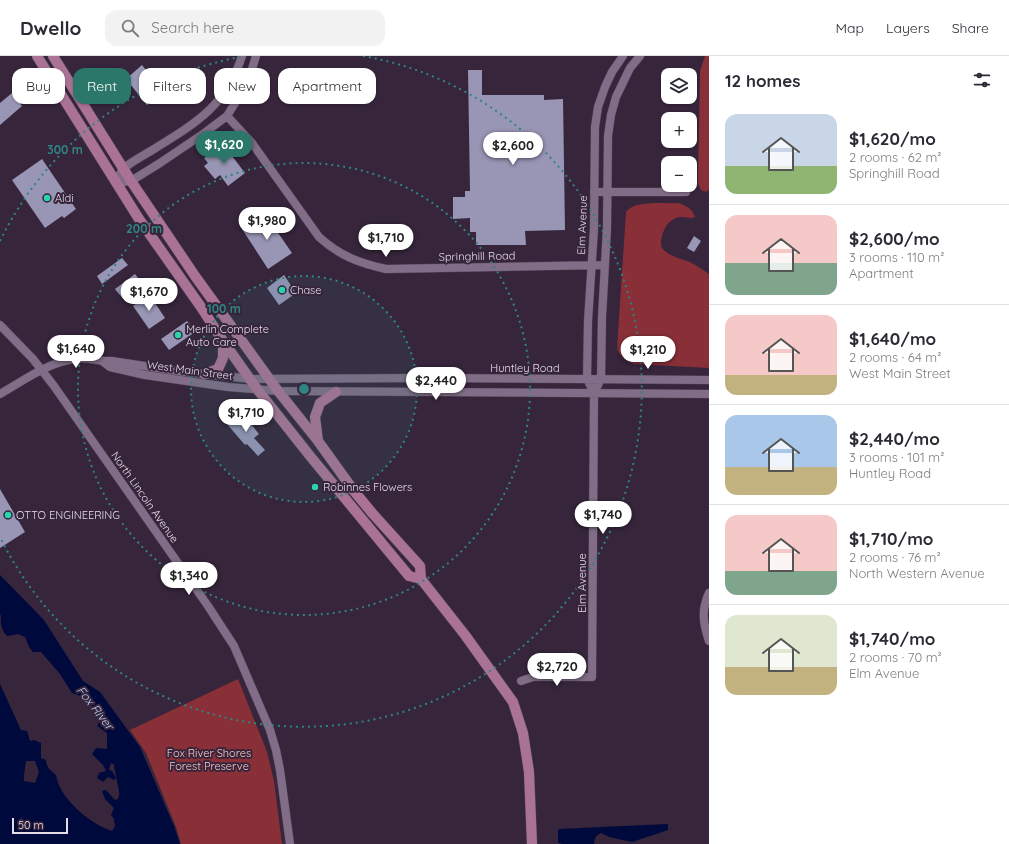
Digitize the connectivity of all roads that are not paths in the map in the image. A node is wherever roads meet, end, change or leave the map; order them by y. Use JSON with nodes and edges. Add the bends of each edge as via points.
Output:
{"nodes":[{"id":1,"x":37,"y":56,"type":"edge"},
{"id":2,"x":53,"y":56,"type":"edge"},
{"id":3,"x":242,"y":56,"type":"edge"},
{"id":4,"x":256,"y":56,"type":"edge"},
{"id":5,"x":640,"y":56,"type":"edge"},
{"id":6,"x":621,"y":58,"type":"edge"},
{"id":7,"x":630,"y":68,"type":"junction"},
{"id":8,"x":227,"y":116,"type":"junction"},
{"id":9,"x":124,"y":169,"type":"junction"},
{"id":10,"x":131,"y":181,"type":"junction"},
{"id":11,"x":116,"y":183,"type":"junction"},
{"id":12,"x":594,"y":192,"type":"junction"},
{"id":13,"x":608,"y":192,"type":"junction"},
{"id":14,"x":661,"y":192,"type":"edge"},
{"id":15,"x":591,"y":265,"type":"junction"},
{"id":16,"x":605,"y":265,"type":"junction"},
{"id":17,"x":0,"y":325,"type":"edge"},
{"id":18,"x":223,"y":341,"type":"junction"},
{"id":19,"x":102,"y":362,"type":"junction"},
{"id":20,"x":42,"y":370,"type":"junction"},
{"id":21,"x":204,"y":374,"type":"junction"},
{"id":22,"x":251,"y":379,"type":"junction"},
{"id":23,"x":587,"y":379,"type":"junction"},
{"id":24,"x":601,"y":379,"type":"junction"},
{"id":25,"x":270,"y":380,"type":"junction"},
{"id":26,"x":709,"y":380,"type":"edge"},
{"id":27,"x":257,"y":389,"type":"junction"},
{"id":28,"x":278,"y":391,"type":"junction"},
{"id":29,"x":336,"y":392,"type":"junction"},
{"id":30,"x":594,"y":393,"type":"junction"},
{"id":31,"x":0,"y":394,"type":"edge"},
{"id":32,"x":709,"y":394,"type":"edge"},
{"id":33,"x":318,"y":441,"type":"junction"},
{"id":34,"x":421,"y":579,"type":"junction"},
{"id":35,"x":709,"y":593,"type":"edge"},
{"id":36,"x":709,"y":641,"type":"edge"},
{"id":37,"x":520,"y":681,"type":"dead end"},
{"id":38,"x":290,"y":844,"type":"edge"},
{"id":39,"x":532,"y":844,"type":"edge"}],
"edges":[{"from":1,"to":11,"type":"main road"},
{"from":2,"to":9,"type":"main road"},
{"from":3,"to":9,"type":"street","via":[[234,78],[216,104],[199,120]]},
{"from":4,"to":8,"type":"street","via":[[248,82]]},
{"from":5,"to":7,"type":"street","name":"Elm Avenue"},
{"from":6,"to":7,"type":"street","name":"Elm Avenue"},
{"from":6,"to":12,"type":"street","name":"Elm Avenue","via":[[605,87],[597,112]]},
{"from":7,"to":13,"type":"street","name":"Elm Avenue","via":[[616,97],[611,115],[608,136]]},
{"from":8,"to":10,"type":"street"},
{"from":8,"to":15,"type":"street","name":"Springhill Road","via":[[252,143],[319,237],[343,256],[357,262],[386,269]]},
{"from":9,"to":10,"type":"main road"},
{"from":9,"to":11,"type":"street"},
{"from":10,"to":11,"type":"street"},
{"from":10,"to":25,"type":"main road","via":[[187,265]]},
{"from":11,"to":18,"type":"main road"},
{"from":12,"to":13,"type":"street"},
{"from":12,"to":15,"type":"street","name":"Elm Avenue"},
{"from":13,"to":14,"type":"street"},
{"from":13,"to":16,"type":"street","name":"Elm Avenue"},
{"from":15,"to":16,"type":"street","name":"Springhill Road"},
{"from":15,"to":23,"type":"street","name":"Elm Avenue"},
{"from":16,"to":24,"type":"street","name":"Elm Avenue"},
{"from":17,"to":20,"type":"street","name":"North Lincoln Avenue"},
{"from":18,"to":21,"type":"main road","via":[[223,358],[218,369]]},
{"from":18,"to":22,"type":"main road"},
{"from":19,"to":20,"type":"street","name":"West Main Street","via":[[74,359]]},
{"from":19,"to":21,"type":"street","name":"West Main Street","via":[[112,361]]},
{"from":19,"to":27,"type":"street","name":"West Main Street","via":[[110,368],[146,375]]},
{"from":20,"to":31,"type":"street","name":"West Main Street"},
{"from":20,"to":38,"type":"street","name":"North Lincoln Avenue","via":[[234,646],[276,750]]},
{"from":21,"to":22,"type":"street","name":"West Main Street"},
{"from":22,"to":25,"type":"street","name":"West Main Street"},
{"from":22,"to":27,"type":"main road"},
{"from":23,"to":24,"type":"street","name":"Huntley Road"},
{"from":23,"to":25,"type":"street","name":"Huntley Road"},
{"from":23,"to":30,"type":"street","name":"Elm Avenue"},
{"from":24,"to":26,"type":"street","name":"Huntley Road"},
{"from":24,"to":30,"type":"street","name":"Elm Avenue"},
{"from":25,"to":28,"type":"main road"},
{"from":27,"to":28,"type":"street","name":"West Main Street"},
{"from":27,"to":34,"type":"main road","via":[[409,576]]},
{"from":28,"to":29,"type":"street"},
{"from":28,"to":33,"type":"main road"},
{"from":29,"to":30,"type":"street"},
{"from":29,"to":33,"type":"main road","via":[[320,403],[315,417]]},
{"from":30,"to":32,"type":"street"},
{"from":30,"to":37,"type":"street","name":"Elm Avenue","via":[[592,677],[533,677]]},
{"from":33,"to":34,"type":"main road","via":[[373,514],[420,566]]},
{"from":34,"to":39,"type":"main road","via":[[513,702],[524,733],[529,772]]},
{"from":35,"to":36,"type":"street","via":[[704,604],[704,627]]}]}
